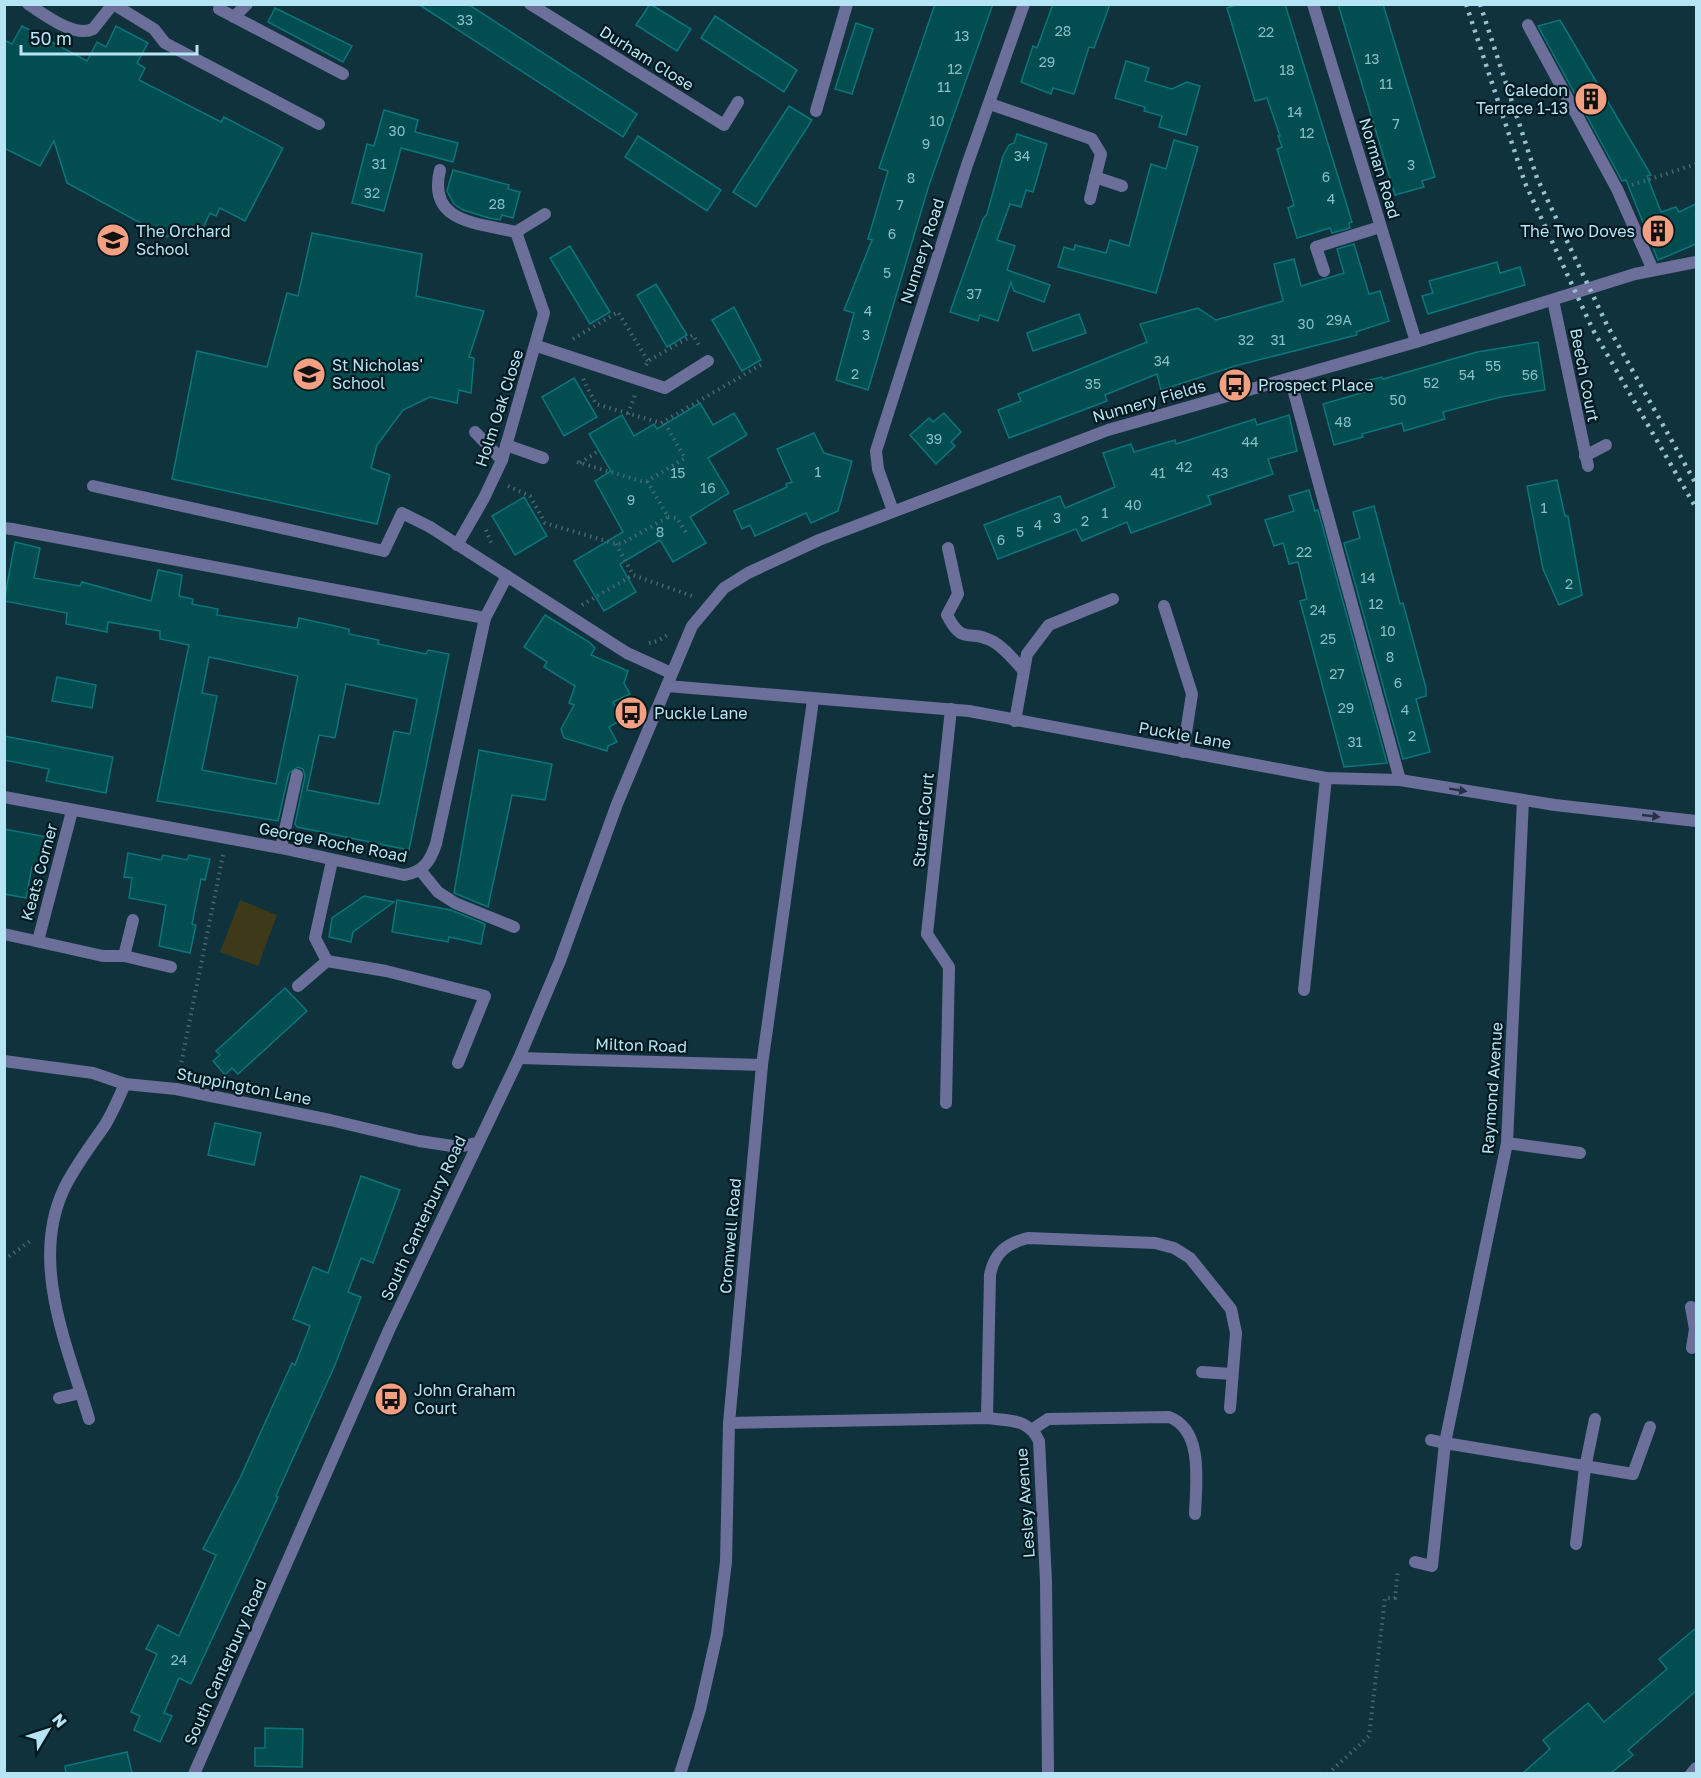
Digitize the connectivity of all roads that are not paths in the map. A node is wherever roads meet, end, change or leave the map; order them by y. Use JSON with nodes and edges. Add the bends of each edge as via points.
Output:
{"nodes":[{"id":1,"x":28,"y":4,"type":"edge"},
{"id":2,"x":113,"y":4,"type":"edge"},
{"id":3,"x":247,"y":4,"type":"edge"},
{"id":4,"x":847,"y":4,"type":"edge"},
{"id":5,"x":1024,"y":4,"type":"edge"},
{"id":6,"x":1313,"y":4,"type":"edge"},
{"id":7,"x":534,"y":6,"type":"edge"},
{"id":8,"x":219,"y":9,"type":"dead end"},
{"id":9,"x":234,"y":17,"type":"junction"},
{"id":10,"x":1528,"y":26,"type":"dead end"},
{"id":11,"x":343,"y":74,"type":"dead end"},
{"id":12,"x":738,"y":102,"type":"dead end"},
{"id":13,"x":990,"y":104,"type":"junction"},
{"id":14,"x":816,"y":111,"type":"dead end"},
{"id":15,"x":320,"y":124,"type":"dead end"},
{"id":16,"x":440,"y":170,"type":"dead end"},
{"id":17,"x":1095,"y":177,"type":"junction"},
{"id":18,"x":1122,"y":186,"type":"dead end"},
{"id":19,"x":1090,"y":199,"type":"dead end"},
{"id":20,"x":545,"y":214,"type":"dead end"},
{"id":21,"x":1380,"y":227,"type":"junction"},
{"id":22,"x":516,"y":232,"type":"junction"},
{"id":23,"x":1696,"y":262,"type":"edge"},
{"id":24,"x":1653,"y":270,"type":"junction"},
{"id":25,"x":1324,"y":271,"type":"dead end"},
{"id":26,"x":1553,"y":300,"type":"junction"},
{"id":27,"x":1416,"y":342,"type":"junction"},
{"id":28,"x":537,"y":346,"type":"junction"},
{"id":29,"x":708,"y":361,"type":"dead end"},
{"id":30,"x":1290,"y":378,"type":"junction"},
{"id":31,"x":475,"y":432,"type":"dead end"},
{"id":32,"x":506,"y":445,"type":"junction"},
{"id":33,"x":1606,"y":445,"type":"dead end"},
{"id":34,"x":543,"y":458,"type":"dead end"},
{"id":35,"x":502,"y":460,"type":"junction"},
{"id":36,"x":93,"y":486,"type":"dead end"},
{"id":37,"x":893,"y":511,"type":"junction"},
{"id":38,"x":8,"y":528,"type":"edge"},
{"id":39,"x":457,"y":544,"type":"junction"},
{"id":40,"x":948,"y":548,"type":"dead end"},
{"id":41,"x":507,"y":576,"type":"junction"},
{"id":42,"x":1113,"y":599,"type":"dead end"},
{"id":43,"x":1164,"y":606,"type":"dead end"},
{"id":44,"x":484,"y":618,"type":"junction"},
{"id":45,"x":1023,"y":670,"type":"junction"},
{"id":46,"x":671,"y":673,"type":"junction"},
{"id":47,"x":667,"y":687,"type":"junction"},
{"id":48,"x":813,"y":700,"type":"junction"},
{"id":49,"x":951,"y":709,"type":"junction"},
{"id":50,"x":1015,"y":721,"type":"junction"},
{"id":51,"x":1183,"y":752,"type":"junction"},
{"id":52,"x":297,"y":775,"type":"dead end"},
{"id":53,"x":1326,"y":778,"type":"junction"},
{"id":54,"x":1400,"y":780,"type":"junction"},
{"id":55,"x":4,"y":797,"type":"edge"},
{"id":56,"x":1523,"y":800,"type":"junction"},
{"id":57,"x":72,"y":811,"type":"junction"},
{"id":58,"x":1696,"y":821,"type":"edge"},
{"id":59,"x":281,"y":848,"type":"junction"},
{"id":60,"x":332,"y":861,"type":"junction"},
{"id":61,"x":420,"y":870,"type":"junction"},
{"id":62,"x":133,"y":920,"type":"dead end"},
{"id":63,"x":514,"y":927,"type":"dead end"},
{"id":64,"x":4,"y":934,"type":"edge"},
{"id":65,"x":38,"y":941,"type":"junction"},
{"id":66,"x":124,"y":956,"type":"junction"},
{"id":67,"x":327,"y":961,"type":"junction"},
{"id":68,"x":171,"y":967,"type":"dead end"},
{"id":69,"x":298,"y":986,"type":"dead end"},
{"id":70,"x":1304,"y":990,"type":"dead end"},
{"id":71,"x":519,"y":1058,"type":"junction"},
{"id":72,"x":4,"y":1061,"type":"edge"},
{"id":73,"x":458,"y":1063,"type":"dead end"},
{"id":74,"x":762,"y":1065,"type":"junction"},
{"id":75,"x":125,"y":1084,"type":"junction"},
{"id":76,"x":946,"y":1102,"type":"dead end"},
{"id":77,"x":476,"y":1143,"type":"junction"},
{"id":78,"x":1507,"y":1143,"type":"junction"},
{"id":79,"x":1580,"y":1153,"type":"dead end"},
{"id":80,"x":1691,"y":1307,"type":"dead end"},
{"id":81,"x":1696,"y":1329,"type":"edge"},
{"id":82,"x":1692,"y":1348,"type":"dead end"},
{"id":83,"x":1202,"y":1372,"type":"dead end"},
{"id":84,"x":1232,"y":1374,"type":"junction"},
{"id":85,"x":81,"y":1392,"type":"junction"},
{"id":86,"x":59,"y":1398,"type":"dead end"},
{"id":87,"x":1230,"y":1408,"type":"dead end"},
{"id":88,"x":987,"y":1418,"type":"junction"},
{"id":89,"x":89,"y":1419,"type":"dead end"},
{"id":90,"x":1595,"y":1419,"type":"dead end"},
{"id":91,"x":729,"y":1423,"type":"junction"},
{"id":92,"x":1650,"y":1427,"type":"dead end"},
{"id":93,"x":1033,"y":1429,"type":"junction"},
{"id":94,"x":1431,"y":1440,"type":"dead end"},
{"id":95,"x":1445,"y":1443,"type":"junction"},
{"id":96,"x":1585,"y":1468,"type":"junction"},
{"id":97,"x":1196,"y":1514,"type":"dead end"},
{"id":98,"x":1576,"y":1544,"type":"dead end"},
{"id":99,"x":1415,"y":1562,"type":"road end"},
{"id":100,"x":1696,"y":1768,"type":"edge"},
{"id":101,"x":194,"y":1773,"type":"edge"},
{"id":102,"x":680,"y":1773,"type":"edge"},
{"id":103,"x":1048,"y":1773,"type":"edge"},
{"id":104,"x":1690,"y":1773,"type":"edge"}],
"edges":[{"from":1,"to":2,"type":"street","via":[[88,31],[100,23]]},
{"from":2,"to":15,"type":"street","via":[[154,29],[165,43]]},
{"from":3,"to":9,"type":"street"},
{"from":4,"to":14,"type":"street"},
{"from":5,"to":13,"type":"street","name":"Nunnery Road"},
{"from":6,"to":21,"type":"street","name":"Norman Road"},
{"from":7,"to":12,"type":"street","name":"Durham Close","via":[[724,126]]},
{"from":8,"to":9,"type":"street"},
{"from":9,"to":11,"type":"street"},
{"from":10,"to":24,"type":"street","via":[[1618,190]]},
{"from":13,"to":17,"type":"street","via":[[1092,139],[1101,154]]},
{"from":13,"to":37,"type":"street","name":"Nunnery Road","via":[[876,451]]},
{"from":16,"to":22,"type":"street","via":[[437,183],[441,204],[452,216]]},
{"from":17,"to":18,"type":"street"},
{"from":17,"to":19,"type":"street"},
{"from":20,"to":22,"type":"street"},
{"from":21,"to":25,"type":"street","via":[[1316,247]]},
{"from":21,"to":27,"type":"street","name":"Norman Road"},
{"from":22,"to":28,"type":"street","name":"Holm Oak Close","via":[[544,313]]},
{"from":23,"to":24,"type":"street","name":"Nunnery Fields"},
{"from":24,"to":26,"type":"street","name":"Nunnery Fields"},
{"from":26,"to":27,"type":"street","name":"Nunnery Fields"},
{"from":26,"to":33,"type":"street","name":"Beech Court","via":[[1587,461]]},
{"from":27,"to":30,"type":"street","name":"Nunnery Fields"},
{"from":28,"to":29,"type":"street","name":"Holm Oak Close","via":[[664,387]]},
{"from":28,"to":32,"type":"street","name":"Holm Oak Close"},
{"from":30,"to":37,"type":"street","name":"Nunnery Fields","via":[[1108,430]]},
{"from":30,"to":54,"type":"street"},
{"from":31,"to":35,"type":"street"},
{"from":32,"to":34,"type":"street"},
{"from":32,"to":35,"type":"street","name":"Holm Oak Close"},
{"from":35,"to":39,"type":"street","name":"Holm Oak Close"},
{"from":36,"to":39,"type":"street","via":[[384,551],[402,513]]},
{"from":37,"to":46,"type":"street","name":"Nunnery Fields","via":[[819,540],[747,573],[724,588],[692,626]]},
{"from":38,"to":44,"type":"street"},
{"from":39,"to":41,"type":"street"},
{"from":40,"to":45,"type":"street","via":[[958,594],[947,615],[955,630],[970,637],[990,639]]},
{"from":41,"to":44,"type":"street","name":"George Roche Road"},
{"from":41,"to":46,"type":"street","via":[[627,652]]},
{"from":42,"to":45,"type":"street","via":[[1049,625],[1027,654]]},
{"from":43,"to":51,"type":"street","via":[[1192,694]]},
{"from":44,"to":61,"type":"street","name":"George Roche Road","via":[[436,844],[431,859]]},
{"from":45,"to":50,"type":"street"},
{"from":46,"to":47,"type":"street","name":"South Canterbury Road"},
{"from":47,"to":48,"type":"street","name":"Puckle Lane"},
{"from":47,"to":71,"type":"street","name":"South Canterbury Road","via":[[616,804],[560,961]]},
{"from":48,"to":49,"type":"street","name":"Puckle Lane"},
{"from":48,"to":74,"type":"street","name":"Cromwell Road"},
{"from":49,"to":50,"type":"street","name":"Puckle Lane"},
{"from":49,"to":76,"type":"street","name":"Stuart Court","via":[[927,934],[949,967]]},
{"from":50,"to":51,"type":"street","name":"Puckle Lane"},
{"from":51,"to":53,"type":"street","name":"Puckle Lane"},
{"from":52,"to":59,"type":"street"},
{"from":53,"to":54,"type":"street","name":"Puckle Lane"},
{"from":53,"to":70,"type":"street"},
{"from":54,"to":56,"type":"street","name":"Puckle Lane","one_way":true},
{"from":55,"to":57,"type":"street","name":"George Roche Road"},
{"from":56,"to":58,"type":"street","name":"Puckle Lane","one_way":true},
{"from":56,"to":78,"type":"street","name":"Raymond Avenue"},
{"from":57,"to":59,"type":"street","name":"George Roche Road"},
{"from":57,"to":65,"type":"street","name":"Keats Corner"},
{"from":59,"to":60,"type":"street","name":"George Roche Road"},
{"from":60,"to":61,"type":"street","name":"George Roche Road","via":[[404,875]]},
{"from":60,"to":67,"type":"street","via":[[315,938]]},
{"from":61,"to":63,"type":"street","via":[[438,892],[455,903]]},
{"from":62,"to":66,"type":"street"},
{"from":64,"to":65,"type":"street","name":"Keats Corner"},
{"from":65,"to":66,"type":"street","name":"Keats Corner","via":[[103,956]]},
{"from":66,"to":68,"type":"street","name":"Keats Corner"},
{"from":67,"to":69,"type":"street"},
{"from":67,"to":73,"type":"street","via":[[386,970],[485,996]]},
{"from":71,"to":74,"type":"street","name":"Milton Road"},
{"from":71,"to":77,"type":"street","name":"South Canterbury Road"},
{"from":72,"to":75,"type":"street","name":"Stuppington Lane","via":[[93,1073]]},
{"from":74,"to":91,"type":"street","name":"Cromwell Road"},
{"from":75,"to":77,"type":"street","name":"Stuppington Lane","via":[[176,1089],[419,1142],[459,1147]]},
{"from":75,"to":85,"type":"street","via":[[62,1192],[51,1239],[51,1278]]},
{"from":77,"to":101,"type":"street","name":"South Canterbury Road","via":[[389,1330]]},
{"from":78,"to":79,"type":"street"},
{"from":78,"to":95,"type":"street","name":"Raymond Avenue"},
{"from":80,"to":81,"type":"street"},
{"from":81,"to":82,"type":"street"},
{"from":83,"to":84,"type":"street"},
{"from":84,"to":87,"type":"street"},
{"from":84,"to":88,"type":"street","via":[[1236,1333],[1231,1309],[1190,1258],[1155,1243],[1028,1238],[1014,1241],[1001,1251],[990,1275]]},
{"from":85,"to":86,"type":"street"},
{"from":85,"to":89,"type":"street"},
{"from":88,"to":91,"type":"street","name":"Lesley Avenue"},
{"from":88,"to":93,"type":"street","name":"Lesley Avenue","via":[[1023,1422]]},
{"from":90,"to":96,"type":"street"},
{"from":91,"to":102,"type":"street","name":"Cromwell Road","via":[[726,1562],[717,1634],[700,1710]]},
{"from":92,"to":96,"type":"street","via":[[1633,1474]]},
{"from":93,"to":97,"type":"street","via":[[1048,1419],[1169,1417],[1181,1422],[1189,1431],[1197,1466]]},
{"from":93,"to":103,"type":"street","name":"Lesley Avenue","via":[[1039,1441],[1046,1581]]},
{"from":94,"to":95,"type":"street"},
{"from":95,"to":96,"type":"street"},
{"from":95,"to":99,"type":"street","name":"Raymond Avenue","via":[[1432,1566]]},
{"from":96,"to":98,"type":"street"},
{"from":100,"to":104,"type":"street"}]}
